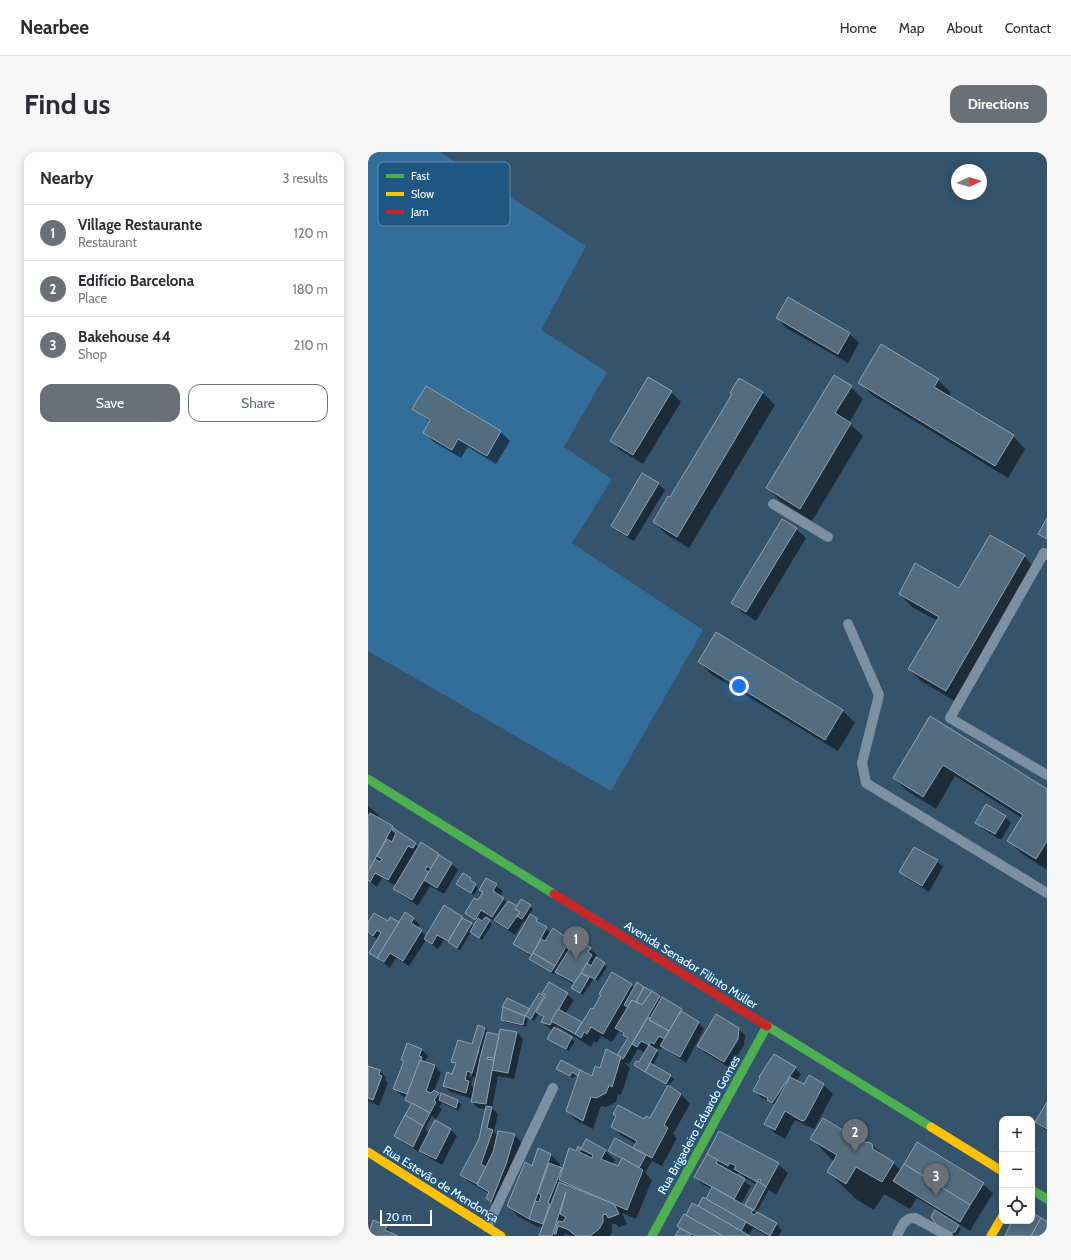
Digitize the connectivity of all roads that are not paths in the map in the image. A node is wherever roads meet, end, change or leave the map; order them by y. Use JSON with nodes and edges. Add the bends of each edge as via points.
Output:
{"nodes":[{"id":1,"x":773,"y":504,"type":"dead end"},
{"id":2,"x":828,"y":537,"type":"dead end"},
{"id":3,"x":1047,"y":555,"type":"edge"},
{"id":4,"x":848,"y":624,"type":"dead end"},
{"id":5,"x":1047,"y":775,"type":"edge"},
{"id":6,"x":368,"y":779,"type":"edge"},
{"id":7,"x":1047,"y":893,"type":"edge"},
{"id":8,"x":767,"y":1026,"type":"junction"},
{"id":9,"x":553,"y":1088,"type":"dead end"},
{"id":10,"x":368,"y":1152,"type":"edge"},
{"id":11,"x":999,"y":1169,"type":"edge"},
{"id":12,"x":1035,"y":1192,"type":"edge"},
{"id":13,"x":1047,"y":1199,"type":"edge"},
{"id":14,"x":999,"y":1222,"type":"edge"},
{"id":15,"x":487,"y":1227,"type":"junction"},
{"id":16,"x":501,"y":1236,"type":"edge"},
{"id":17,"x":652,"y":1236,"type":"edge"},
{"id":18,"x":897,"y":1236,"type":"edge"},
{"id":19,"x":948,"y":1236,"type":"edge"},
{"id":20,"x":991,"y":1236,"type":"edge"}],
"edges":[{"from":1,"to":2,"type":"lane"},
{"from":3,"to":5,"type":"lane","via":[[1044,553],[950,718]]},
{"from":4,"to":7,"type":"lane","via":[[879,695],[862,763],[866,783]]},
{"from":6,"to":8,"type":"street","name":"Avenida Senador Filinto Müller"},
{"from":8,"to":11,"type":"street","name":"Avenida Senador Filinto Müller"},
{"from":8,"to":17,"type":"street","name":"Rua Brigadeiro Eduardo Gomes"},
{"from":9,"to":15,"type":"lane"},
{"from":10,"to":15,"type":"street","name":"Rua Estevão de Mendonça"},
{"from":12,"to":13,"type":"street"},
{"from":14,"to":20,"type":"street"},
{"from":15,"to":16,"type":"street","name":"Rua Estevão de Mendonça"},
{"from":18,"to":19,"type":"lane","via":[[910,1217]]}]}
